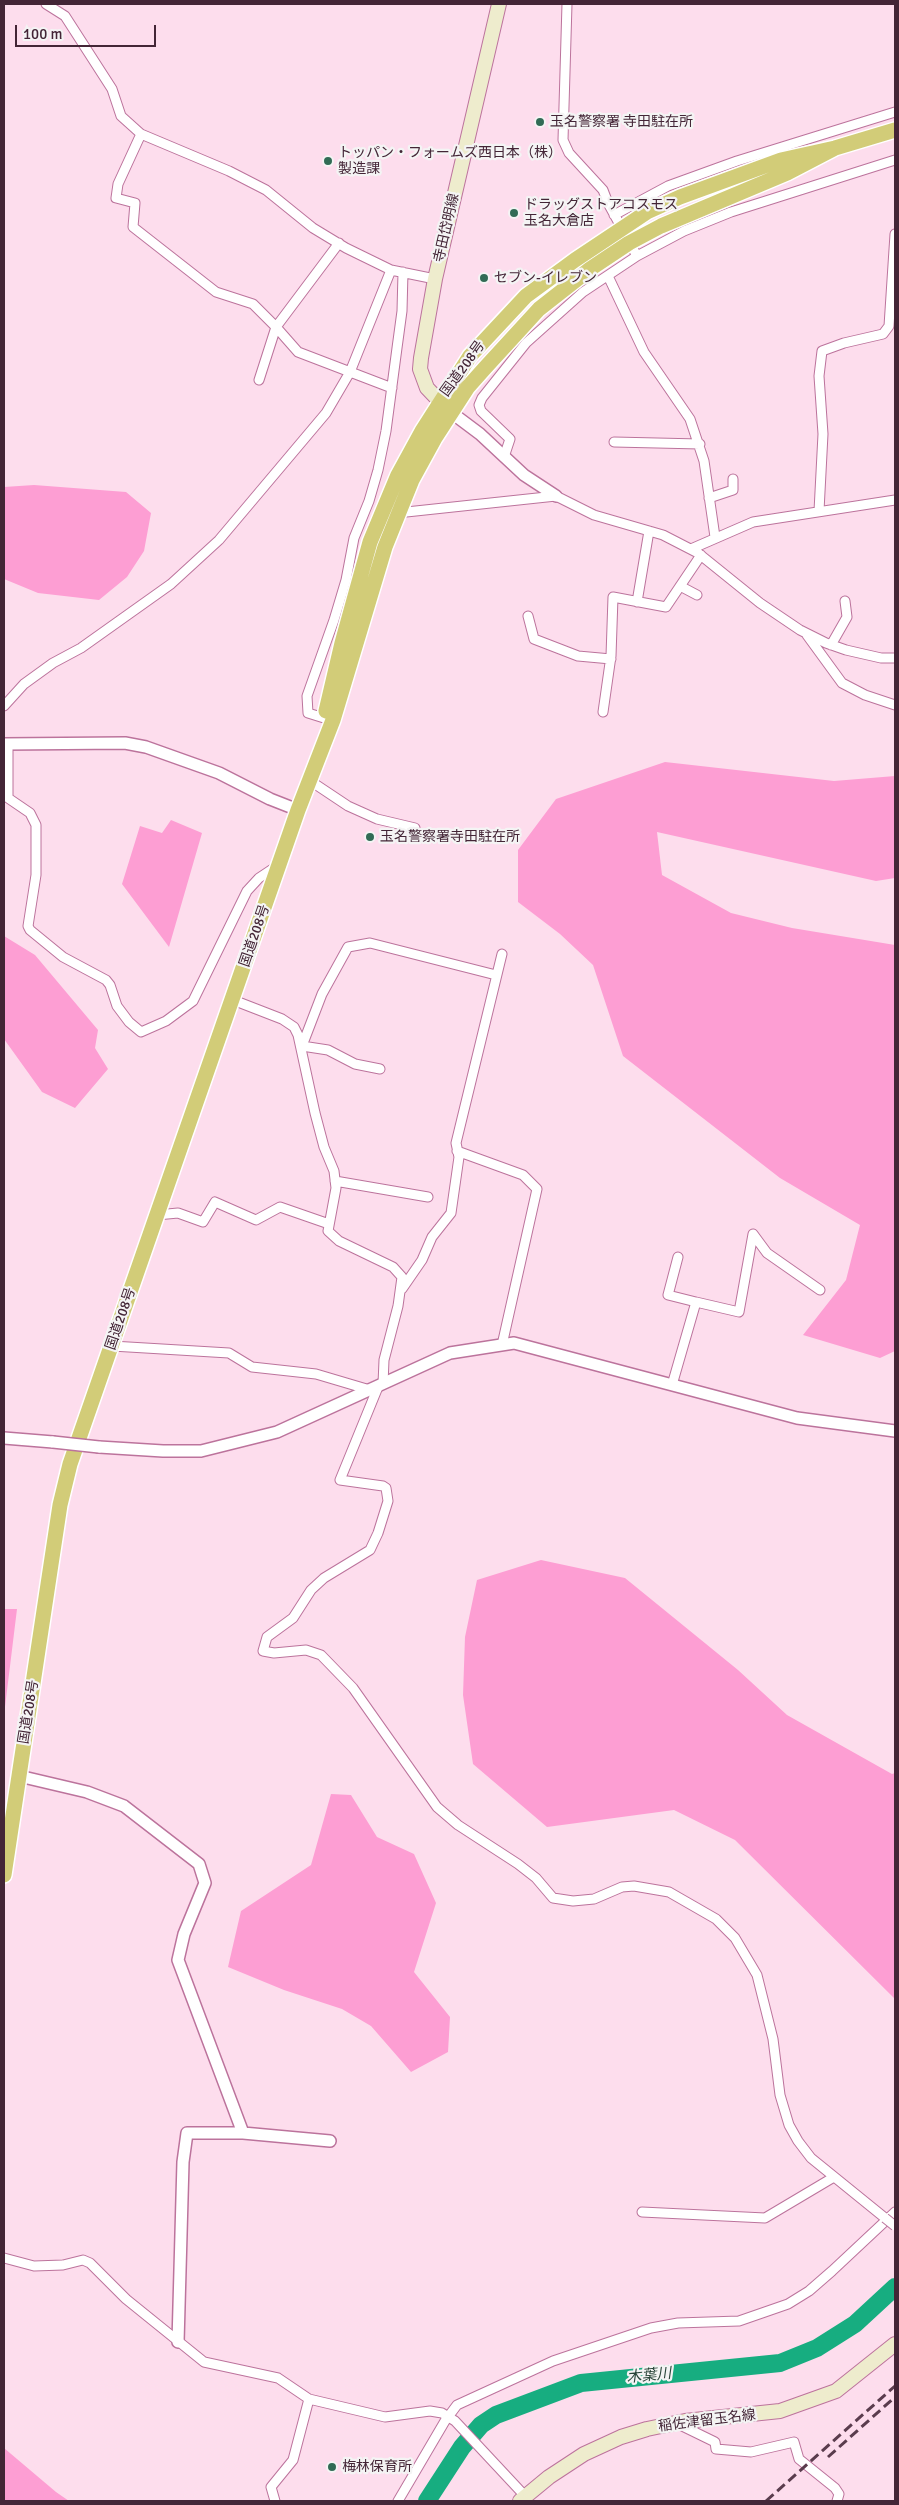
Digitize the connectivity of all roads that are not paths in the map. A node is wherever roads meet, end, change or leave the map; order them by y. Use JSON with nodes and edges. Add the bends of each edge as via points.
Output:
{"nodes":[{"id":1,"x":46,"y":4,"type":"edge"},
{"id":2,"x":499,"y":4,"type":"edge"},
{"id":3,"x":567,"y":4,"type":"edge"},
{"id":4,"x":895,"y":112,"type":"edge"},
{"id":5,"x":895,"y":130,"type":"edge"},
{"id":6,"x":141,"y":134,"type":"junction"},
{"id":7,"x":835,"y":148,"type":"junction"},
{"id":8,"x":895,"y":160,"type":"edge"},
{"id":9,"x":614,"y":215,"type":"junction"},
{"id":10,"x":621,"y":229,"type":"junction"},
{"id":11,"x":895,"y":234,"type":"edge"},
{"id":12,"x":339,"y":243,"type":"junction"},
{"id":13,"x":633,"y":249,"type":"junction"},
{"id":14,"x":391,"y":270,"type":"junction"},
{"id":15,"x":403,"y":272,"type":"junction"},
{"id":16,"x":608,"y":276,"type":"junction"},
{"id":17,"x":435,"y":279,"type":"junction"},
{"id":18,"x":276,"y":327,"type":"junction"},
{"id":19,"x":350,"y":372,"type":"junction"},
{"id":20,"x":259,"y":380,"type":"dead end"},
{"id":21,"x":392,"y":388,"type":"junction"},
{"id":22,"x":439,"y":403,"type":"junction"},
{"id":23,"x":452,"y":413,"type":"junction"},
{"id":24,"x":614,"y":442,"type":"dead end"},
{"id":25,"x":700,"y":444,"type":"junction"},
{"id":26,"x":504,"y":457,"type":"junction"},
{"id":27,"x":733,"y":479,"type":"dead end"},
{"id":28,"x":556,"y":496,"type":"junction"},
{"id":29,"x":710,"y":498,"type":"junction"},
{"id":30,"x":895,"y":500,"type":"edge"},
{"id":31,"x":819,"y":512,"type":"junction"},
{"id":32,"x":397,"y":513,"type":"junction"},
{"id":33,"x":650,"y":531,"type":"junction"},
{"id":34,"x":715,"y":537,"type":"junction"},
{"id":35,"x":354,"y":538,"type":"junction"},
{"id":36,"x":370,"y":542,"type":"junction"},
{"id":37,"x":691,"y":549,"type":"junction"},
{"id":38,"x":701,"y":555,"type":"junction"},
{"id":39,"x":680,"y":586,"type":"junction"},
{"id":40,"x":698,"y":595,"type":"dead end"},
{"id":41,"x":845,"y":601,"type":"dead end"},
{"id":42,"x":637,"y":602,"type":"junction"},
{"id":43,"x":528,"y":616,"type":"dead end"},
{"id":44,"x":805,"y":632,"type":"junction"},
{"id":45,"x":831,"y":644,"type":"junction"},
{"id":46,"x":895,"y":658,"type":"edge"},
{"id":47,"x":611,"y":659,"type":"junction"},
{"id":48,"x":895,"y":705,"type":"edge"},
{"id":49,"x":4,"y":706,"type":"edge"},
{"id":50,"x":603,"y":712,"type":"dead end"},
{"id":51,"x":324,"y":718,"type":"junction"},
{"id":52,"x":6,"y":744,"type":"edge"},
{"id":53,"x":309,"y":780,"type":"junction"},
{"id":54,"x":298,"y":810,"type":"junction"},
{"id":55,"x":415,"y":828,"type":"dead end"},
{"id":56,"x":279,"y":864,"type":"junction"},
{"id":57,"x":502,"y":954,"type":"dead end"},
{"id":58,"x":496,"y":975,"type":"junction"},
{"id":59,"x":233,"y":1000,"type":"junction"},
{"id":60,"x":302,"y":1046,"type":"junction"},
{"id":61,"x":380,"y":1069,"type":"dead end"},
{"id":62,"x":458,"y":1151,"type":"junction"},
{"id":63,"x":335,"y":1181,"type":"junction"},
{"id":64,"x":428,"y":1196,"type":"dead end"},
{"id":65,"x":157,"y":1216,"type":"junction"},
{"id":66,"x":329,"y":1224,"type":"junction"},
{"id":67,"x":678,"y":1256,"type":"dead end"},
{"id":68,"x":820,"y":1290,"type":"dead end"},
{"id":69,"x":401,"y":1291,"type":"junction"},
{"id":70,"x":696,"y":1302,"type":"junction"},
{"id":71,"x":502,"y":1345,"type":"junction"},
{"id":72,"x":112,"y":1346,"type":"junction"},
{"id":73,"x":672,"y":1385,"type":"junction"},
{"id":74,"x":377,"y":1387,"type":"junction"},
{"id":75,"x":895,"y":1430,"type":"edge"},
{"id":76,"x":4,"y":1438,"type":"edge"},
{"id":77,"x":19,"y":1776,"type":"junction"},
{"id":78,"x":4,"y":1875,"type":"edge"},
{"id":79,"x":243,"y":2133,"type":"junction"},
{"id":80,"x":330,"y":2141,"type":"dead end"},
{"id":81,"x":834,"y":2177,"type":"junction"},
{"id":82,"x":642,"y":2212,"type":"dead end"},
{"id":83,"x":895,"y":2212,"type":"edge"},
{"id":84,"x":895,"y":2226,"type":"edge"},
{"id":85,"x":4,"y":2258,"type":"edge"},
{"id":86,"x":178,"y":2342,"type":"junction"},
{"id":87,"x":895,"y":2344,"type":"edge"},
{"id":88,"x":309,"y":2399,"type":"junction"},
{"id":89,"x":452,"y":2419,"type":"junction"},
{"id":90,"x":676,"y":2423,"type":"junction"},
{"id":91,"x":521,"y":2495,"type":"edge"},
{"id":92,"x":275,"y":2501,"type":"edge"},
{"id":93,"x":398,"y":2501,"type":"edge"},
{"id":94,"x":837,"y":2501,"type":"edge"}],
"edges":[{"from":1,"to":6,"type":"street","via":[[65,16],[112,89],[121,116]]},
{"from":2,"to":17,"type":"main road","name":"寺田岱明線"},
{"from":3,"to":9,"type":"street","via":[[562,140],[569,153],[602,190]]},
{"from":4,"to":9,"type":"street","via":[[728,164],[668,186]]},
{"from":5,"to":7,"type":"highway","name":"国道208号"},
{"from":6,"to":12,"type":"street","via":[[266,190],[313,228]]},
{"from":6,"to":18,"type":"street","via":[[118,184],[116,198],[136,203],[133,226],[216,292],[253,304]]},
{"from":7,"to":10,"type":"highway","name":"国道208号","via":[[781,160],[712,184],[648,212]]},
{"from":7,"to":13,"type":"highway","name":"国道208号","via":[[787,173],[690,213]]},
{"from":8,"to":13,"type":"street","via":[[731,212]]},
{"from":9,"to":10,"type":"street"},
{"from":10,"to":13,"type":"street"},
{"from":10,"to":22,"type":"highway","name":"国道208号","via":[[526,296],[470,356]]},
{"from":11,"to":31,"type":"street","via":[[889,326],[883,334],[822,350],[819,376],[823,434]]},
{"from":12,"to":14,"type":"street"},
{"from":12,"to":18,"type":"street"},
{"from":13,"to":16,"type":"street"},
{"from":13,"to":23,"type":"highway","name":"国道208号","via":[[590,269],[539,309],[468,387]]},
{"from":14,"to":15,"type":"street"},
{"from":14,"to":19,"type":"street"},
{"from":15,"to":17,"type":"street"},
{"from":15,"to":21,"type":"street","via":[[402,311]]},
{"from":16,"to":25,"type":"street","via":[[644,352],[690,419]]},
{"from":16,"to":26,"type":"street","via":[[584,292],[526,343],[482,398],[481,411],[510,439]]},
{"from":17,"to":22,"type":"main road","name":"寺田岱明線","via":[[420,369],[427,388]]},
{"from":18,"to":19,"type":"street","via":[[298,352]]},
{"from":18,"to":20,"type":"street"},
{"from":19,"to":21,"type":"street"},
{"from":19,"to":49,"type":"street","via":[[326,413],[219,540],[171,584],[24,684]]},
{"from":21,"to":35,"type":"street","via":[[378,470]]},
{"from":22,"to":23,"type":"main road","name":"寺田岱明線"},
{"from":22,"to":36,"type":"highway","name":"国道208号","via":[[398,475]]},
{"from":23,"to":26,"type":"street"},
{"from":23,"to":32,"type":"highway","name":"国道208号","via":[[434,438]]},
{"from":24,"to":25,"type":"street"},
{"from":25,"to":29,"type":"street"},
{"from":26,"to":28,"type":"street","via":[[538,486]]},
{"from":27,"to":29,"type":"street","via":[[733,490]]},
{"from":28,"to":32,"type":"street"},
{"from":28,"to":33,"type":"street","via":[[594,515]]},
{"from":29,"to":34,"type":"street"},
{"from":30,"to":31,"type":"street"},
{"from":31,"to":34,"type":"street","via":[[753,522]]},
{"from":32,"to":53,"type":"highway","name":"国道208号","via":[[332,720]]},
{"from":33,"to":37,"type":"street"},
{"from":33,"to":42,"type":"street"},
{"from":34,"to":37,"type":"street"},
{"from":35,"to":36,"type":"street"},
{"from":35,"to":51,"type":"street","via":[[346,580],[308,696],[308,713]]},
{"from":36,"to":51,"type":"highway","name":"国道208号"},
{"from":37,"to":38,"type":"street"},
{"from":38,"to":39,"type":"street"},
{"from":38,"to":44,"type":"street","via":[[760,603]]},
{"from":39,"to":40,"type":"street"},
{"from":39,"to":42,"type":"street","via":[[666,607]]},
{"from":41,"to":45,"type":"street","via":[[848,617]]},
{"from":42,"to":47,"type":"street","via":[[613,598]]},
{"from":43,"to":47,"type":"street","via":[[534,639],[578,656]]},
{"from":44,"to":45,"type":"street"},
{"from":44,"to":48,"type":"street","via":[[842,684]]},
{"from":45,"to":46,"type":"street","via":[[881,658]]},
{"from":47,"to":50,"type":"street"},
{"from":51,"to":53,"type":"highway","name":"国道208号"},
{"from":52,"to":54,"type":"street","via":[[125,742],[219,773]]},
{"from":52,"to":56,"type":"street","via":[[8,798],[30,813],[36,825],[36,875],[28,926],[63,957],[106,980],[118,1006],[141,1032],[166,1021],[193,1001],[247,892],[259,878]]},
{"from":53,"to":54,"type":"highway","name":"国道208号"},
{"from":53,"to":55,"type":"street","via":[[355,810]]},
{"from":54,"to":56,"type":"highway","name":"国道208号"},
{"from":56,"to":59,"type":"highway","name":"国道208号"},
{"from":57,"to":58,"type":"street"},
{"from":58,"to":60,"type":"street","via":[[370,943],[348,947],[322,994]]},
{"from":58,"to":62,"type":"street","via":[[456,1143]]},
{"from":59,"to":60,"type":"street","via":[[288,1022],[294,1027]]},
{"from":59,"to":65,"type":"highway","name":"国道208号"},
{"from":60,"to":61,"type":"street","via":[[328,1050],[355,1064]]},
{"from":60,"to":63,"type":"street","via":[[315,1113]]},
{"from":62,"to":69,"type":"street","via":[[451,1213],[432,1237],[422,1260]]},
{"from":62,"to":71,"type":"street","via":[[522,1174],[537,1189]]},
{"from":63,"to":64,"type":"street"},
{"from":63,"to":66,"type":"street"},
{"from":65,"to":66,"type":"street","via":[[178,1213],[204,1222],[215,1202],[256,1220],[280,1207]]},
{"from":65,"to":72,"type":"highway","name":"国道208号"},
{"from":66,"to":69,"type":"street","via":[[332,1237],[399,1272]]},
{"from":67,"to":70,"type":"street","via":[[668,1295]]},
{"from":68,"to":70,"type":"street","via":[[767,1254],[753,1234],[739,1312]]},
{"from":69,"to":74,"type":"street"},
{"from":70,"to":73,"type":"street"},
{"from":71,"to":73,"type":"street","via":[[514,1344]]},
{"from":71,"to":74,"type":"street","via":[[450,1352]]},
{"from":72,"to":74,"type":"street","via":[[229,1353],[252,1366],[316,1374]]},
{"from":72,"to":77,"type":"highway","name":"国道208号","via":[[70,1464],[60,1505]]},
{"from":73,"to":75,"type":"street","via":[[798,1418]]},
{"from":74,"to":76,"type":"street","bridge":true,"via":[[277,1432],[201,1450],[163,1451]]},
{"from":74,"to":81,"type":"street","via":[[340,1480],[386,1488],[388,1501],[378,1534],[370,1550],[324,1578],[311,1590],[293,1618],[266,1637],[263,1651],[306,1650],[321,1655],[353,1688],[437,1807],[536,1878],[553,1898],[573,1901],[594,1898],[634,1886],[669,1892],[716,1919],[735,1938],[757,1975],[773,2039],[780,2095],[789,2125],[811,2158]]},
{"from":77,"to":78,"type":"highway","name":"国道208号"},
{"from":77,"to":79,"type":"street","via":[[87,1792],[124,1806],[199,1864],[204,1883],[184,1934],[178,1960]]},
{"from":79,"to":80,"type":"street"},
{"from":79,"to":86,"type":"street","via":[[187,2133],[183,2162]]},
{"from":81,"to":82,"type":"street","via":[[765,2218]]},
{"from":81,"to":84,"type":"street","bridge":true},
{"from":83,"to":89,"type":"street","via":[[809,2292],[788,2304],[739,2321],[678,2323],[651,2328],[553,2361],[457,2406]]},
{"from":85,"to":86,"type":"street","via":[[34,2266],[63,2265],[83,2260],[90,2263],[126,2299]]},
{"from":86,"to":88,"type":"street","via":[[204,2362],[278,2378]]},
{"from":87,"to":90,"type":"main road","name":"稲佐津留玉名線","via":[[836,2391],[811,2401],[780,2411]]},
{"from":88,"to":89,"type":"street","via":[[385,2417],[430,2412],[442,2413]]},
{"from":88,"to":92,"type":"street","via":[[293,2460],[271,2487]]},
{"from":89,"to":91,"type":"street"},
{"from":89,"to":93,"type":"street"},
{"from":90,"to":91,"type":"main road","name":"稲佐津留玉名線","via":[[621,2438],[584,2454]]},
{"from":90,"to":94,"type":"street","via":[[715,2442],[716,2449],[751,2452],[794,2442],[800,2459],[835,2488],[839,2494]]}]}
